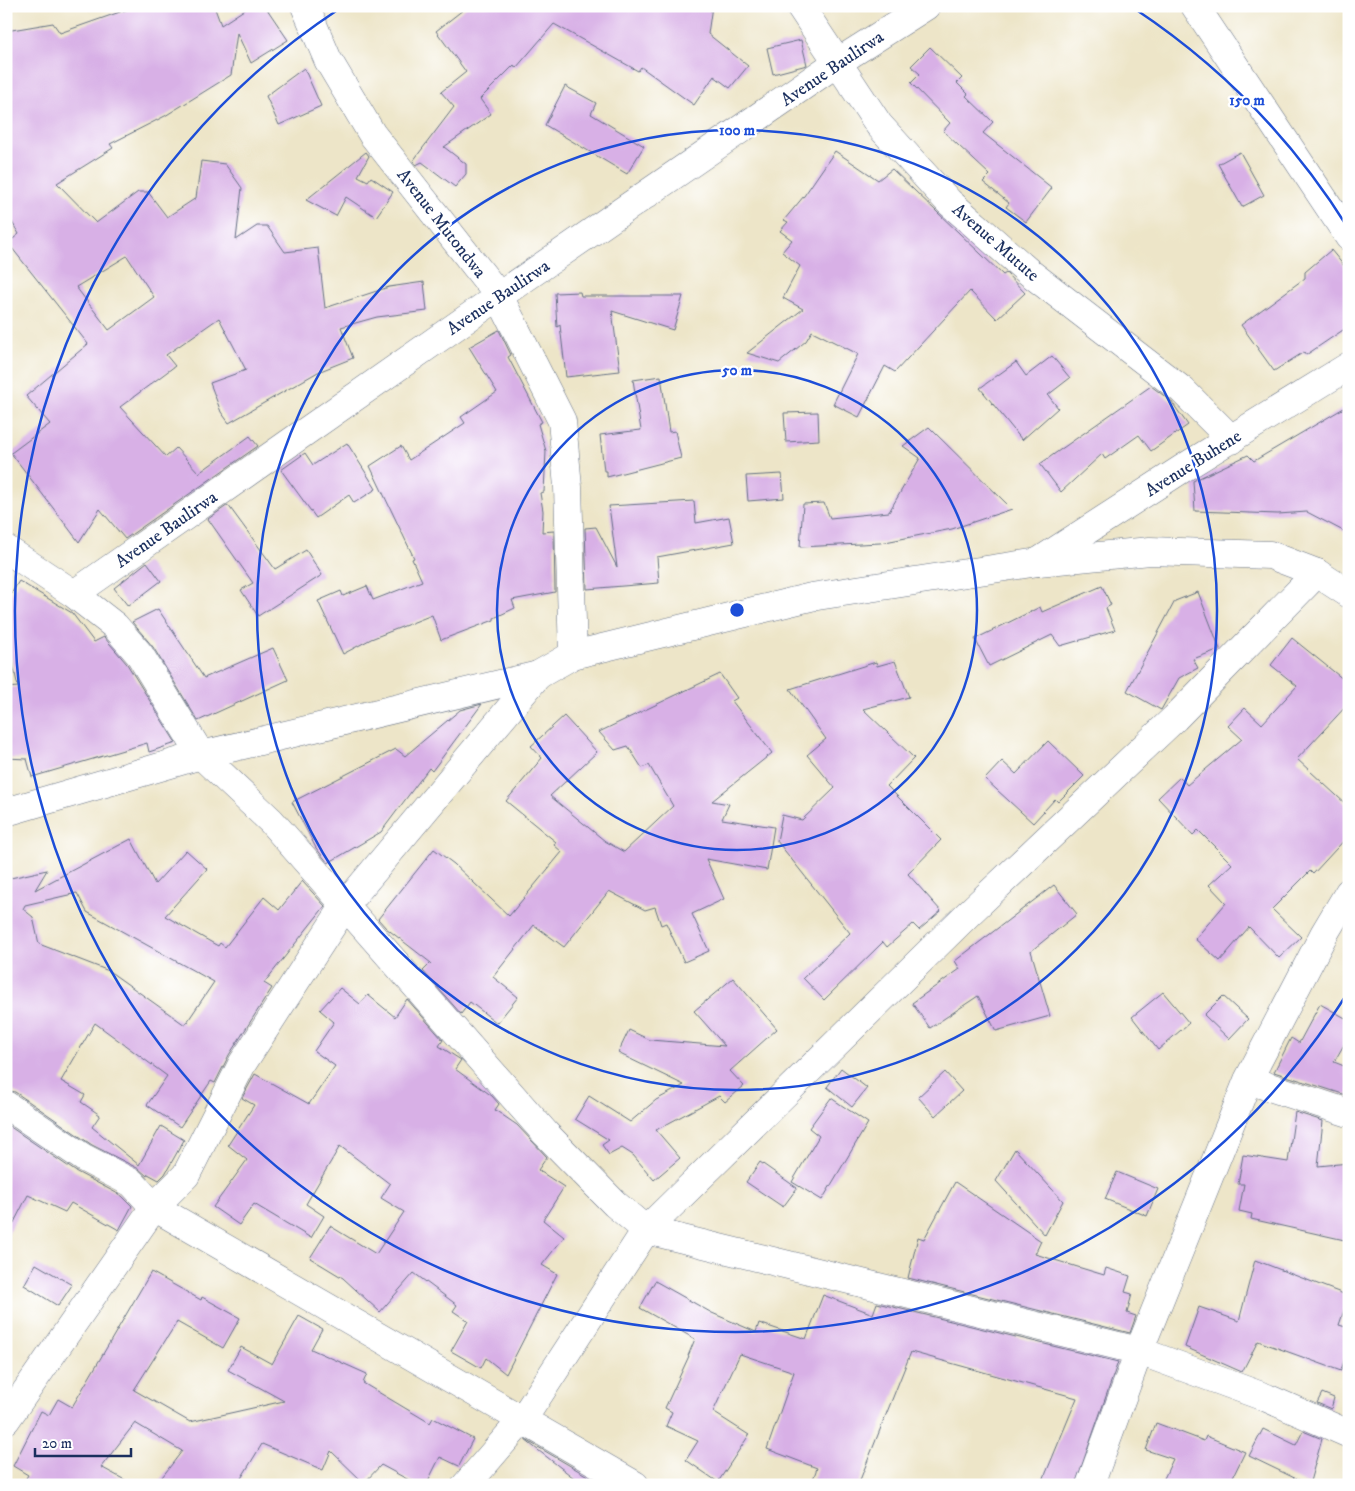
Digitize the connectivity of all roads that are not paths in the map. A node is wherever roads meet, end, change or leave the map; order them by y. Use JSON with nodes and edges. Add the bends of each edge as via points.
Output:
{"nodes":[{"id":1,"x":305,"y":6,"type":"edge"},
{"id":2,"x":800,"y":6,"type":"edge"},
{"id":3,"x":926,"y":6,"type":"edge"},
{"id":4,"x":1196,"y":6,"type":"edge"},
{"id":5,"x":838,"y":62,"type":"junction"},
{"id":6,"x":1349,"y":237,"type":"edge"},
{"id":7,"x":499,"y":296,"type":"junction"},
{"id":8,"x":1349,"y":366,"type":"edge"},
{"id":9,"x":1232,"y":440,"type":"junction"},
{"id":10,"x":6,"y":549,"type":"edge"},
{"id":11,"x":1038,"y":562,"type":"junction"},
{"id":12,"x":1317,"y":573,"type":"junction"},
{"id":13,"x":74,"y":594,"type":"junction"},
{"id":14,"x":1349,"y":594,"type":"edge"},
{"id":15,"x":573,"y":655,"type":"junction"},
{"id":16,"x":538,"y":675,"type":"junction"},
{"id":17,"x":201,"y":755,"type":"junction"},
{"id":18,"x":6,"y":812,"type":"edge"},
{"id":19,"x":1349,"y":892,"type":"edge"},
{"id":20,"x":346,"y":904,"type":"junction"},
{"id":21,"x":1248,"y":1080,"type":"junction"},
{"id":22,"x":6,"y":1105,"type":"edge"},
{"id":23,"x":1349,"y":1113,"type":"edge"},
{"id":24,"x":154,"y":1207,"type":"junction"},
{"id":25,"x":646,"y":1230,"type":"junction"},
{"id":26,"x":1139,"y":1351,"type":"junction"},
{"id":27,"x":6,"y":1420,"type":"edge"},
{"id":28,"x":523,"y":1420,"type":"junction"},
{"id":29,"x":1349,"y":1434,"type":"edge"},
{"id":30,"x":466,"y":1485,"type":"edge"},
{"id":31,"x":635,"y":1485,"type":"edge"},
{"id":32,"x":1090,"y":1485,"type":"edge"}],
"edges":[{"from":1,"to":7,"type":"street","name":"Avenue Mutondwa","via":[[328,60],[372,134]]},
{"from":2,"to":5,"type":"street","name":"Avenue Mutute"},
{"from":3,"to":5,"type":"street","name":"Avenue Baulirwa"},
{"from":4,"to":6,"type":"street"},
{"from":5,"to":7,"type":"street","name":"Avenue Baulirwa"},
{"from":5,"to":9,"type":"street","name":"Avenue Mutute","via":[[879,125],[949,202],[1030,273],[1182,390]]},
{"from":7,"to":13,"type":"street","name":"Avenue Baulirwa"},
{"from":7,"to":15,"type":"street","name":"Avenue Mutondwa","via":[[562,421],[568,486]]},
{"from":8,"to":9,"type":"street","name":"Avenue Buhene"},
{"from":9,"to":11,"type":"street","name":"Avenue Buhene"},
{"from":10,"to":13,"type":"street"},
{"from":11,"to":12,"type":"street","via":[[1150,551],[1215,551],[1270,554]]},
{"from":11,"to":15,"type":"street","via":[[811,597]]},
{"from":12,"to":14,"type":"street"},
{"from":12,"to":25,"type":"street","via":[[1175,718],[968,914]]},
{"from":13,"to":17,"type":"street","via":[[115,626],[140,655]]},
{"from":15,"to":16,"type":"street"},
{"from":16,"to":17,"type":"street"},
{"from":16,"to":20,"type":"street"},
{"from":17,"to":18,"type":"street"},
{"from":17,"to":20,"type":"street","via":[[271,821]]},
{"from":19,"to":21,"type":"street"},
{"from":20,"to":24,"type":"street","via":[[242,1064],[186,1175]]},
{"from":20,"to":25,"type":"street","via":[[546,1134],[615,1204]]},
{"from":21,"to":23,"type":"street"},
{"from":21,"to":26,"type":"street"},
{"from":22,"to":24,"type":"street","via":[[84,1158],[132,1183]]},
{"from":24,"to":27,"type":"street"},
{"from":24,"to":28,"type":"street"},
{"from":25,"to":26,"type":"street"},
{"from":25,"to":28,"type":"street"},
{"from":26,"to":29,"type":"street","via":[[1267,1398]]},
{"from":26,"to":32,"type":"street"},
{"from":28,"to":30,"type":"street"},
{"from":28,"to":31,"type":"street"}]}
